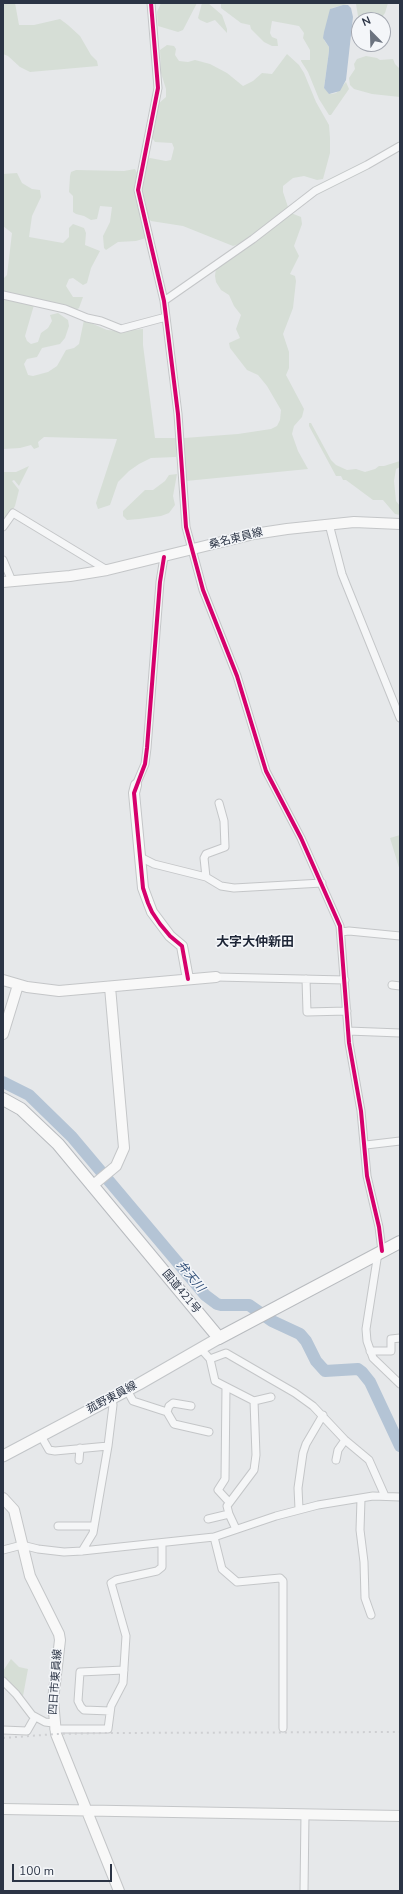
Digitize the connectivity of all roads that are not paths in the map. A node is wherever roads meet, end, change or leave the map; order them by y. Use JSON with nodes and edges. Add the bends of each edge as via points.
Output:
{"nodes":[{"id":1,"x":151,"y":3,"type":"edge"},
{"id":2,"x":400,"y":146,"type":"edge"},
{"id":3,"x":3,"y":295,"type":"edge"},
{"id":4,"x":164,"y":301,"type":"junction"},
{"id":5,"x":166,"y":317,"type":"junction"},
{"id":6,"x":329,"y":524,"type":"junction"},
{"id":7,"x":400,"y":524,"type":"edge"},
{"id":8,"x":3,"y":527,"type":"edge"},
{"id":9,"x":191,"y":551,"type":"junction"},
{"id":10,"x":164,"y":556,"type":"junction"},
{"id":11,"x":3,"y":560,"type":"edge"},
{"id":12,"x":107,"y":570,"type":"junction"},
{"id":13,"x":8,"y":582,"type":"edge"},
{"id":14,"x":400,"y":718,"type":"edge"},
{"id":15,"x":136,"y":785,"type":"joint"},
{"id":16,"x":219,"y":803,"type":"dead end"},
{"id":17,"x":140,"y":857,"type":"junction"},
{"id":18,"x":206,"y":877,"type":"junction"},
{"id":19,"x":322,"y":883,"type":"junction"},
{"id":20,"x":341,"y":932,"type":"junction"},
{"id":21,"x":400,"y":936,"type":"edge"},
{"id":22,"x":216,"y":977,"type":"joint"},
{"id":23,"x":188,"y":979,"type":"junction"},
{"id":24,"x":3,"y":980,"type":"edge"},
{"id":25,"x":306,"y":980,"type":"junction"},
{"id":26,"x":345,"y":980,"type":"junction"},
{"id":27,"x":18,"y":985,"type":"junction"},
{"id":28,"x":392,"y":985,"type":"dead end"},
{"id":29,"x":400,"y":986,"type":"edge"},
{"id":30,"x":110,"y":987,"type":"junction"},
{"id":31,"x":347,"y":1011,"type":"junction"},
{"id":32,"x":348,"y":1031,"type":"junction"},
{"id":33,"x":400,"y":1033,"type":"edge"},
{"id":34,"x":3,"y":1034,"type":"edge"},
{"id":35,"x":3,"y":1099,"type":"edge"},
{"id":36,"x":400,"y":1141,"type":"edge"},
{"id":37,"x":366,"y":1146,"type":"junction"},
{"id":38,"x":96,"y":1183,"type":"junction"},
{"id":39,"x":400,"y":1242,"type":"edge"},
{"id":40,"x":380,"y":1252,"type":"junction"},
{"id":41,"x":219,"y":1338,"type":"junction"},
{"id":42,"x":400,"y":1338,"type":"edge"},
{"id":43,"x":201,"y":1349,"type":"junction"},
{"id":44,"x":370,"y":1351,"type":"junction"},
{"id":45,"x":210,"y":1359,"type":"junction"},
{"id":46,"x":400,"y":1384,"type":"edge"},
{"id":47,"x":226,"y":1387,"type":"junction"},
{"id":48,"x":127,"y":1390,"type":"junction"},
{"id":49,"x":271,"y":1397,"type":"dead end"},
{"id":50,"x":112,"y":1398,"type":"junction"},
{"id":51,"x":254,"y":1401,"type":"junction"},
{"id":52,"x":191,"y":1406,"type":"dead end"},
{"id":53,"x":167,"y":1412,"type":"junction"},
{"id":54,"x":323,"y":1415,"type":"junction"},
{"id":55,"x":209,"y":1432,"type":"dead end"},
{"id":56,"x":41,"y":1436,"type":"junction"},
{"id":57,"x":346,"y":1440,"type":"junction"},
{"id":58,"x":108,"y":1446,"type":"junction"},
{"id":59,"x":80,"y":1448,"type":"junction"},
{"id":60,"x":3,"y":1456,"type":"edge"},
{"id":61,"x":78,"y":1460,"type":"dead end"},
{"id":62,"x":336,"y":1460,"type":"dead end"},
{"id":63,"x":385,"y":1496,"type":"junction"},
{"id":64,"x":400,"y":1497,"type":"edge"},
{"id":65,"x":3,"y":1498,"type":"edge"},
{"id":66,"x":361,"y":1499,"type":"junction"},
{"id":67,"x":229,"y":1502,"type":"junction"},
{"id":68,"x":299,"y":1509,"type":"junction"},
{"id":69,"x":229,"y":1514,"type":"junction"},
{"id":70,"x":208,"y":1519,"type":"dead end"},
{"id":71,"x":58,"y":1526,"type":"dead end"},
{"id":72,"x":93,"y":1526,"type":"junction"},
{"id":73,"x":236,"y":1529,"type":"junction"},
{"id":74,"x":214,"y":1537,"type":"junction"},
{"id":75,"x":162,"y":1543,"type":"junction"},
{"id":76,"x":22,"y":1545,"type":"junction"},
{"id":77,"x":3,"y":1550,"type":"edge"},
{"id":78,"x":82,"y":1551,"type":"junction"},
{"id":79,"x":371,"y":1615,"type":"dead end"},
{"id":80,"x":124,"y":1670,"type":"junction"},
{"id":81,"x":3,"y":1681,"type":"edge"},
{"id":82,"x":110,"y":1711,"type":"junction"},
{"id":83,"x":35,"y":1717,"type":"junction"},
{"id":84,"x":54,"y":1726,"type":"junction"},
{"id":85,"x":283,"y":1728,"type":"dead end"},
{"id":86,"x":3,"y":1730,"type":"edge"},
{"id":87,"x":3,"y":1808,"type":"edge"},
{"id":88,"x":86,"y":1811,"type":"junction"},
{"id":89,"x":305,"y":1814,"type":"junction"},
{"id":90,"x":400,"y":1816,"type":"edge"},
{"id":91,"x":119,"y":1891,"type":"edge"},
{"id":92,"x":304,"y":1891,"type":"edge"}],
"edges":[{"from":1,"to":4,"type":"street","via":[[158,88],[138,190]]},
{"from":2,"to":4,"type":"street","via":[[315,191],[253,239]]},
{"from":3,"to":5,"type":"street","via":[[65,309],[121,329]]},
{"from":4,"to":5,"type":"street"},
{"from":5,"to":9,"type":"street","via":[[176,391],[184,509]]},
{"from":6,"to":7,"type":"street","name":"桑名東員線"},
{"from":6,"to":9,"type":"street","name":"桑名東員線","via":[[254,534]]},
{"from":6,"to":14,"type":"street","via":[[342,574]]},
{"from":8,"to":12,"type":"street","via":[[13,513]]},
{"from":9,"to":10,"type":"street","name":"桑名東員線"},
{"from":9,"to":19,"type":"street","via":[[209,608],[237,676],[266,771]]},
{"from":10,"to":12,"type":"street","name":"桑名東員線"},
{"from":10,"to":15,"type":"street","via":[[147,748],[145,764]]},
{"from":11,"to":13,"type":"street"},
{"from":12,"to":13,"type":"street","name":"桑名東員線"},
{"from":15,"to":17,"type":"street","via":[[134,793]]},
{"from":16,"to":18,"type":"street","via":[[224,821],[224,846],[206,854]]},
{"from":17,"to":18,"type":"street","via":[[154,864]]},
{"from":17,"to":23,"type":"street","via":[[143,888],[148,903],[160,924],[182,946]]},
{"from":18,"to":19,"type":"street","via":[[221,886],[234,888]]},
{"from":19,"to":20,"type":"street"},
{"from":20,"to":21,"type":"street"},
{"from":20,"to":26,"type":"street"},
{"from":22,"to":23,"type":"street"},
{"from":22,"to":25,"type":"street"},
{"from":23,"to":30,"type":"street"},
{"from":24,"to":27,"type":"street"},
{"from":25,"to":26,"type":"street"},
{"from":25,"to":31,"type":"street","via":[[307,1012]]},
{"from":26,"to":31,"type":"street"},
{"from":27,"to":30,"type":"street","via":[[59,991]]},
{"from":27,"to":34,"type":"street"},
{"from":28,"to":29,"type":"street"},
{"from":30,"to":38,"type":"street","via":[[124,1143],[120,1160]]},
{"from":31,"to":32,"type":"street"},
{"from":32,"to":33,"type":"street"},
{"from":32,"to":37,"type":"street"},
{"from":35,"to":38,"type":"highway","name":"国道421号","via":[[21,1109]]},
{"from":36,"to":37,"type":"street"},
{"from":37,"to":40,"type":"street","via":[[367,1176],[379,1227]]},
{"from":38,"to":41,"type":"highway","name":"国道421号"},
{"from":39,"to":40,"type":"highway"},
{"from":40,"to":41,"type":"highway"},
{"from":40,"to":44,"type":"street","via":[[366,1329]]},
{"from":41,"to":43,"type":"main road","name":"菰野東員線"},
{"from":42,"to":44,"type":"street","via":[[391,1339],[391,1351]]},
{"from":43,"to":45,"type":"street"},
{"from":43,"to":48,"type":"main road","name":"菰野東員線"},
{"from":44,"to":46,"type":"street","via":[[380,1366]]},
{"from":45,"to":47,"type":"street","via":[[215,1381]]},
{"from":45,"to":54,"type":"street","via":[[226,1353],[295,1393]]},
{"from":47,"to":51,"type":"street"},
{"from":47,"to":67,"type":"street","via":[[225,1479],[218,1490]]},
{"from":48,"to":50,"type":"main road","name":"菰野東員線"},
{"from":48,"to":53,"type":"street","via":[[135,1403]]},
{"from":49,"to":51,"type":"street"},
{"from":50,"to":56,"type":"main road","name":"菰野東員線"},
{"from":50,"to":58,"type":"street"},
{"from":51,"to":67,"type":"street","via":[[254,1470]]},
{"from":52,"to":53,"type":"street","via":[[173,1403]]},
{"from":53,"to":55,"type":"street","via":[[174,1424]]},
{"from":54,"to":57,"type":"street"},
{"from":54,"to":68,"type":"street","via":[[303,1453],[298,1488]]},
{"from":56,"to":59,"type":"street","via":[[49,1450]]},
{"from":56,"to":60,"type":"main road","name":"菰野東員線"},
{"from":57,"to":62,"type":"street","via":[[338,1450]]},
{"from":57,"to":63,"type":"street","via":[[369,1460]]},
{"from":58,"to":59,"type":"street"},
{"from":58,"to":72,"type":"street"},
{"from":59,"to":61,"type":"street"},
{"from":63,"to":64,"type":"street"},
{"from":63,"to":66,"type":"street"},
{"from":65,"to":76,"type":"street","name":"四日市東員線","via":[[14,1510]]},
{"from":66,"to":68,"type":"street"},
{"from":66,"to":79,"type":"street","via":[[360,1530],[365,1598]]},
{"from":67,"to":69,"type":"street"},
{"from":68,"to":73,"type":"street"},
{"from":69,"to":70,"type":"street"},
{"from":69,"to":73,"type":"street"},
{"from":71,"to":72,"type":"street"},
{"from":72,"to":78,"type":"street","via":[[93,1533]]},
{"from":73,"to":74,"type":"street"},
{"from":74,"to":75,"type":"street"},
{"from":74,"to":85,"type":"street","via":[[222,1568],[237,1582],[280,1578],[283,1581]]},
{"from":75,"to":78,"type":"street"},
{"from":75,"to":80,"type":"street","via":[[162,1567],[157,1571],[111,1583],[126,1636]]},
{"from":76,"to":77,"type":"street"},
{"from":76,"to":78,"type":"street","via":[[58,1552]]},
{"from":76,"to":84,"type":"street","name":"四日市東員線","via":[[30,1576],[59,1634],[53,1700]]},
{"from":80,"to":82,"type":"street","via":[[121,1690]]},
{"from":80,"to":82,"type":"street","via":[[80,1672],[78,1701],[81,1707],[84,1710]]},
{"from":81,"to":83,"type":"street"},
{"from":82,"to":84,"type":"street","via":[[108,1729]]},
{"from":83,"to":84,"type":"street"},
{"from":83,"to":86,"type":"street","via":[[27,1731]]},
{"from":84,"to":88,"type":"street","name":"四日市東員線"},
{"from":87,"to":88,"type":"street"},
{"from":88,"to":89,"type":"street"},
{"from":88,"to":91,"type":"street","name":"四日市東員線"},
{"from":89,"to":90,"type":"street"},
{"from":89,"to":92,"type":"street"}]}
